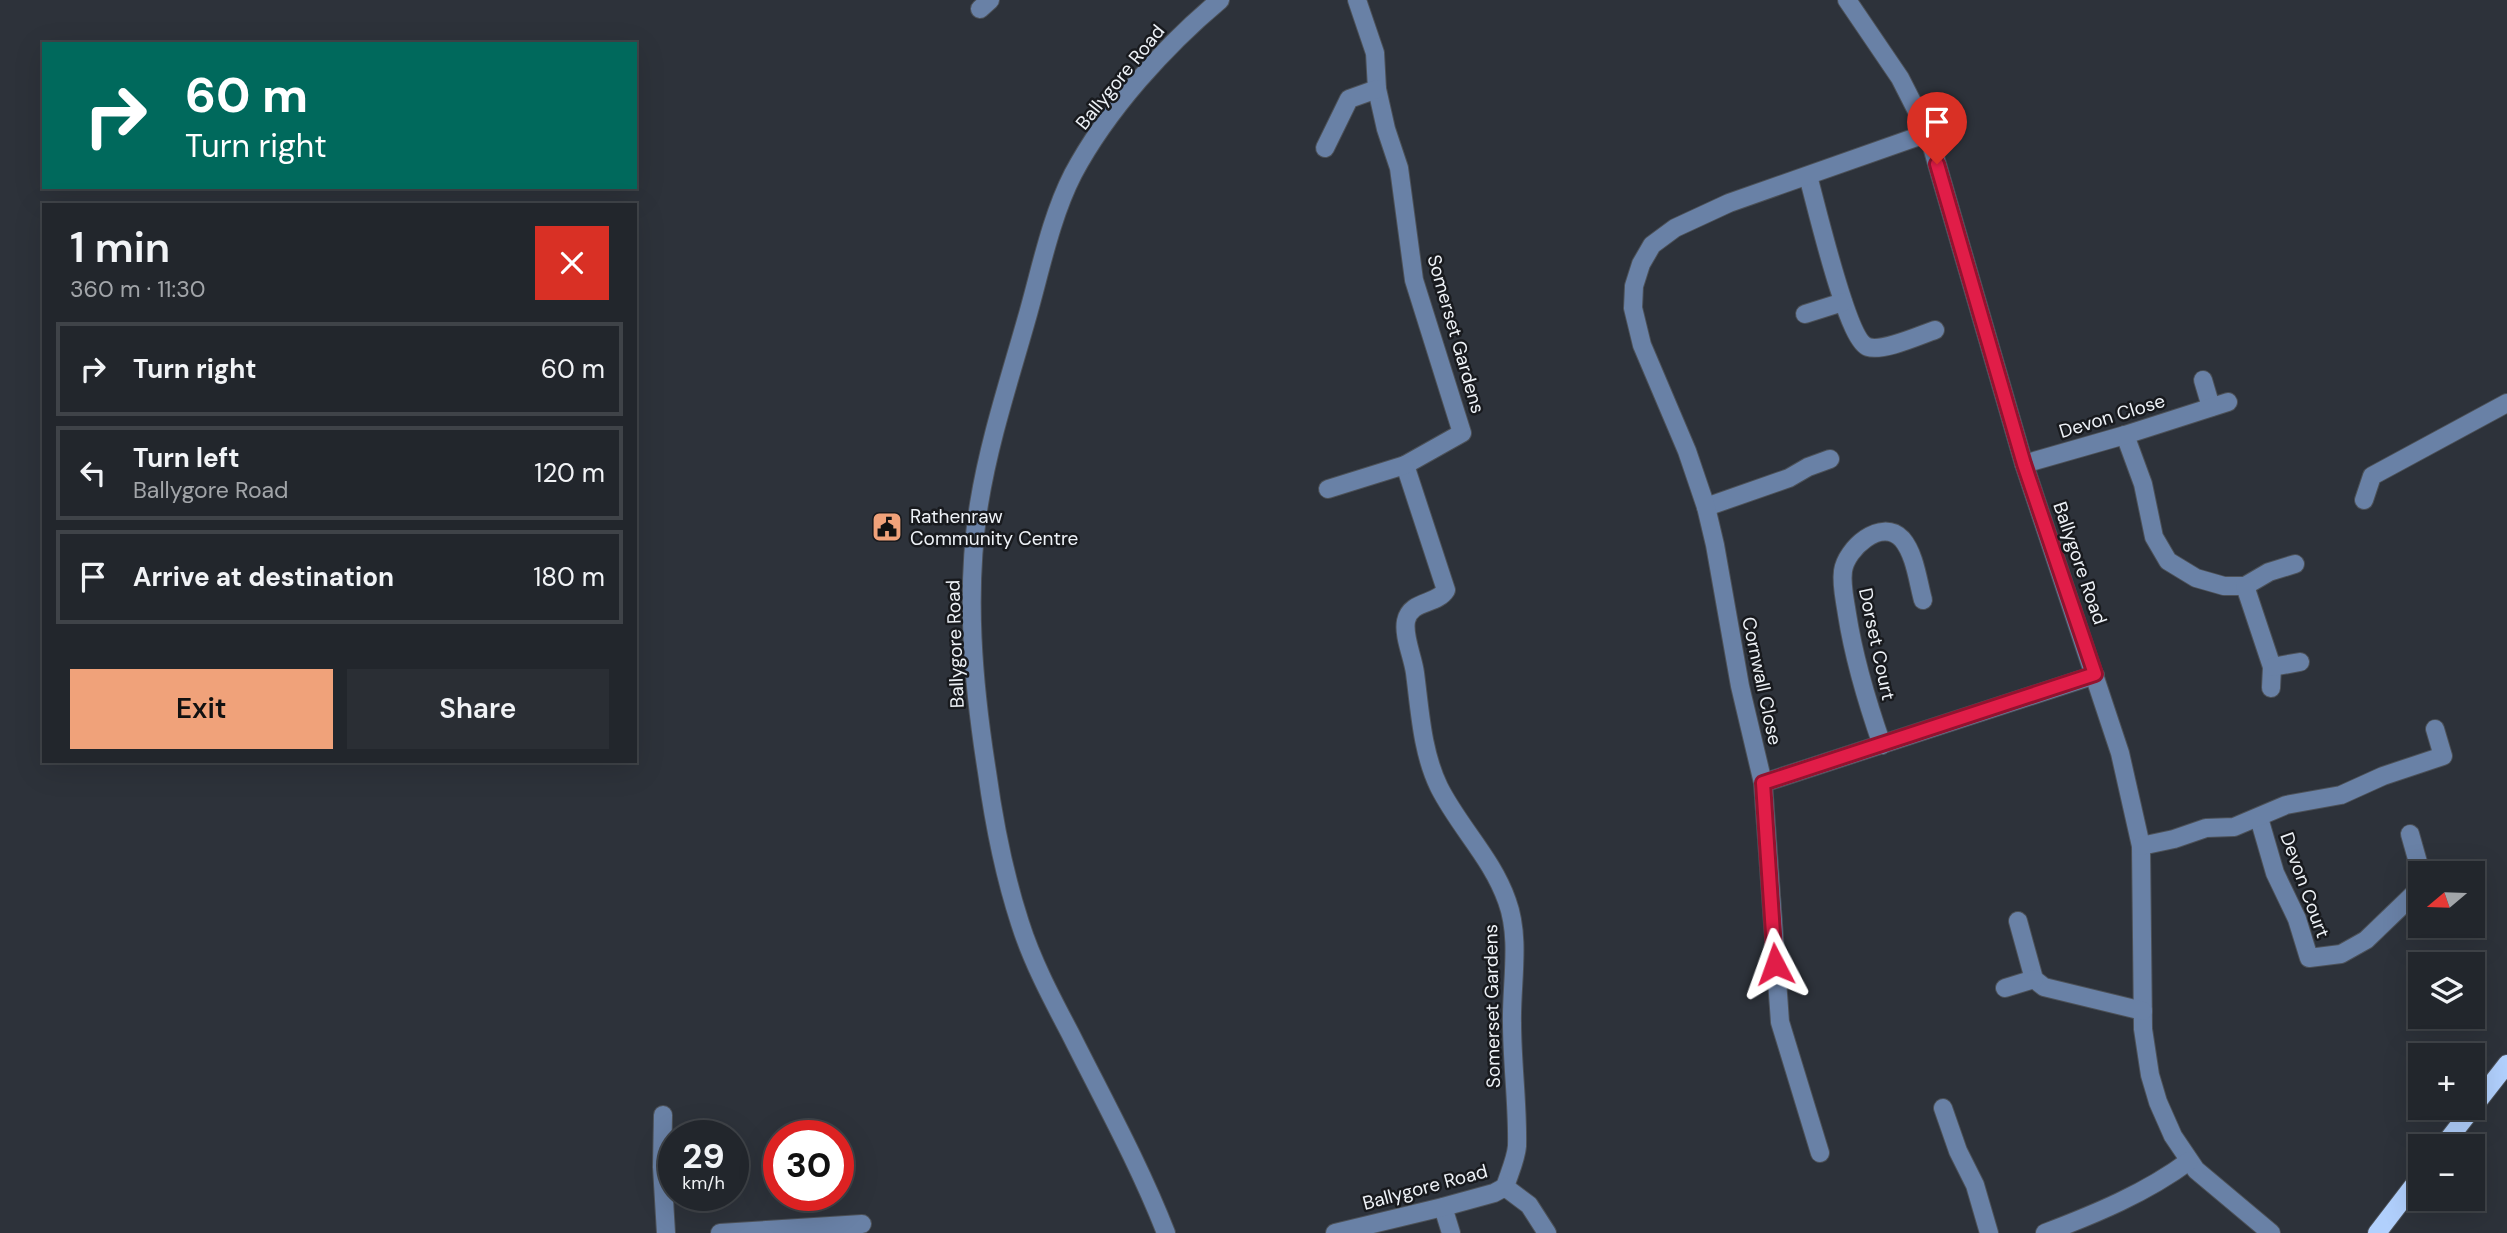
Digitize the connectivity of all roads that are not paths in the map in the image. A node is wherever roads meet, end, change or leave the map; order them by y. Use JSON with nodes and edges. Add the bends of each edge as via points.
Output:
{"nodes":[{"id":1,"x":1357,"y":0,"type":"edge"},
{"id":2,"x":1847,"y":0,"type":"edge"},
{"id":3,"x":1217,"y":1,"type":"edge"},
{"id":4,"x":1377,"y":89,"type":"junction"},
{"id":5,"x":1928,"y":133,"type":"junction"},
{"id":6,"x":1325,"y":148,"type":"dead end"},
{"id":7,"x":1808,"y":176,"type":"junction"},
{"id":8,"x":1843,"y":302,"type":"junction"},
{"id":9,"x":1805,"y":314,"type":"dead end"},
{"id":10,"x":1935,"y":330,"type":"dead end"},
{"id":11,"x":2203,"y":380,"type":"dead end"},
{"id":12,"x":2507,"y":403,"type":"edge"},
{"id":13,"x":2125,"y":435,"type":"junction"},
{"id":14,"x":1830,"y":459,"type":"dead end"},
{"id":15,"x":2024,"y":464,"type":"junction"},
{"id":16,"x":1405,"y":465,"type":"junction"},
{"id":17,"x":1328,"y":489,"type":"dead end"},
{"id":18,"x":2364,"y":500,"type":"dead end"},
{"id":19,"x":1706,"y":507,"type":"junction"},
{"id":20,"x":2295,"y":564,"type":"dead end"},
{"id":21,"x":2245,"y":586,"type":"junction"},
{"id":22,"x":1923,"y":600,"type":"dead end"},
{"id":23,"x":2300,"y":662,"type":"dead end"},
{"id":24,"x":2272,"y":667,"type":"junction"},
{"id":25,"x":2095,"y":674,"type":"junction"},
{"id":26,"x":2271,"y":688,"type":"dead end"},
{"id":27,"x":2435,"y":729,"type":"dead end"},
{"id":28,"x":1882,"y":745,"type":"junction"},
{"id":29,"x":1763,"y":783,"type":"junction"},
{"id":30,"x":2259,"y":818,"type":"junction"},
{"id":31,"x":2410,"y":834,"type":"dead end"},
{"id":32,"x":2141,"y":846,"type":"junction"},
{"id":33,"x":2418,"y":861,"type":"edge"},
{"id":34,"x":2408,"y":899,"type":"edge"},
{"id":35,"x":2018,"y":921,"type":"dead end"},
{"id":36,"x":2034,"y":979,"type":"junction"},
{"id":37,"x":2005,"y":988,"type":"dead end"},
{"id":38,"x":2143,"y":1011,"type":"junction"},
{"id":39,"x":2505,"y":1070,"type":"edge"},
{"id":40,"x":1943,"y":1108,"type":"dead end"},
{"id":41,"x":663,"y":1115,"type":"dead end"},
{"id":42,"x":2454,"y":1134,"type":"edge"},
{"id":43,"x":1820,"y":1153,"type":"dead end"},
{"id":44,"x":2189,"y":1161,"type":"junction"},
{"id":45,"x":1505,"y":1186,"type":"junction"},
{"id":46,"x":2408,"y":1193,"type":"edge"},
{"id":47,"x":1443,"y":1207,"type":"junction"},
{"id":48,"x":862,"y":1224,"type":"dead end"},
{"id":49,"x":816,"y":1230,"type":"edge"},
{"id":50,"x":666,"y":1233,"type":"edge"},
{"id":51,"x":720,"y":1233,"type":"edge"},
{"id":52,"x":1166,"y":1233,"type":"edge"},
{"id":53,"x":1335,"y":1233,"type":"edge"},
{"id":54,"x":1451,"y":1233,"type":"edge"},
{"id":55,"x":1547,"y":1233,"type":"edge"},
{"id":56,"x":1989,"y":1233,"type":"edge"},
{"id":57,"x":2045,"y":1233,"type":"edge"},
{"id":58,"x":2271,"y":1233,"type":"edge"},
{"id":59,"x":2377,"y":1233,"type":"edge"}],
"edges":[{"from":1,"to":4,"type":"street","name":"Somerset Gardens","via":[[1375,53]]},
{"from":2,"to":5,"type":"street","name":"Ballygore Road","via":[[1900,78]]},
{"from":3,"to":52,"type":"street","name":"Ballygore Road","via":[[1156,61],[1073,175],[1004,398],[979,504],[974,563],[978,714],[1014,903],[1029,950]]},
{"from":4,"to":6,"type":"street","via":[[1349,99]]},
{"from":4,"to":16,"type":"street","name":"Somerset Gardens","via":[[1399,168],[1414,280],[1462,433]]},
{"from":5,"to":7,"type":"street","name":"Cornwall Close"},
{"from":5,"to":15,"type":"street","name":"Ballygore Road"},
{"from":7,"to":8,"type":"street"},
{"from":7,"to":19,"type":"street","name":"Cornwall Close","via":[[1729,203],[1675,228],[1652,245],[1634,286],[1633,308],[1642,345]]},
{"from":8,"to":9,"type":"street"},
{"from":8,"to":10,"type":"street","via":[[1858,340],[1866,347],[1878,349]]},
{"from":11,"to":13,"type":"street","name":"Devon Close","via":[[2220,404]]},
{"from":12,"to":18,"type":"street","via":[[2372,477]]},
{"from":13,"to":15,"type":"street","name":"Devon Close"},
{"from":13,"to":21,"type":"street","via":[[2143,484],[2154,537],[2168,561],[2196,578]]},
{"from":14,"to":19,"type":"street"},
{"from":15,"to":25,"type":"street","name":"Ballygore Road"},
{"from":16,"to":17,"type":"street"},
{"from":16,"to":45,"type":"street","name":"Somerset Gardens","via":[[1446,587],[1442,596],[1414,608],[1406,623],[1426,749],[1447,802],[1498,879],[1512,920],[1517,1149]]},
{"from":19,"to":29,"type":"street","name":"Cornwall Close"},
{"from":20,"to":21,"type":"street"},
{"from":21,"to":24,"type":"street"},
{"from":22,"to":28,"type":"street","name":"Dorset Court","via":[[1911,556],[1896,534],[1870,537],[1848,555],[1842,579],[1849,626]]},
{"from":23,"to":24,"type":"street"},
{"from":24,"to":26,"type":"street"},
{"from":25,"to":28,"type":"street"},
{"from":25,"to":32,"type":"street","name":"Ballygore Road","via":[[2120,753]]},
{"from":27,"to":30,"type":"street","name":"Devon Court","via":[[2443,756],[2341,795],[2286,805]]},
{"from":28,"to":29,"type":"street"},
{"from":29,"to":43,"type":"street","name":"Cornwall Close","via":[[1780,1022]]},
{"from":30,"to":32,"type":"street","name":"Devon Court"},
{"from":30,"to":34,"type":"street","name":"Devon Court","via":[[2309,958],[2341,954],[2365,940]]},
{"from":31,"to":33,"type":"street"},
{"from":32,"to":38,"type":"street","name":"Ballygore Road"},
{"from":35,"to":36,"type":"street"},
{"from":36,"to":37,"type":"street"},
{"from":36,"to":38,"type":"street","via":[[2044,987]]},
{"from":38,"to":44,"type":"street","name":"Ballygore Road","via":[[2154,1088]]},
{"from":39,"to":42,"type":"main road"},
{"from":40,"to":56,"type":"street"},
{"from":41,"to":50,"type":"street"},
{"from":44,"to":57,"type":"street","via":[[2132,1196]]},
{"from":44,"to":58,"type":"street","name":"Ballygore Road"},
{"from":45,"to":47,"type":"street","name":"Ballygore Road"},
{"from":45,"to":55,"type":"street","name":"Ballygore Road","via":[[1529,1205]]},
{"from":46,"to":59,"type":"main road"},
{"from":47,"to":53,"type":"street","name":"Ballygore Road"},
{"from":47,"to":54,"type":"street"},
{"from":48,"to":49,"type":"street"},
{"from":49,"to":51,"type":"street"}]}
